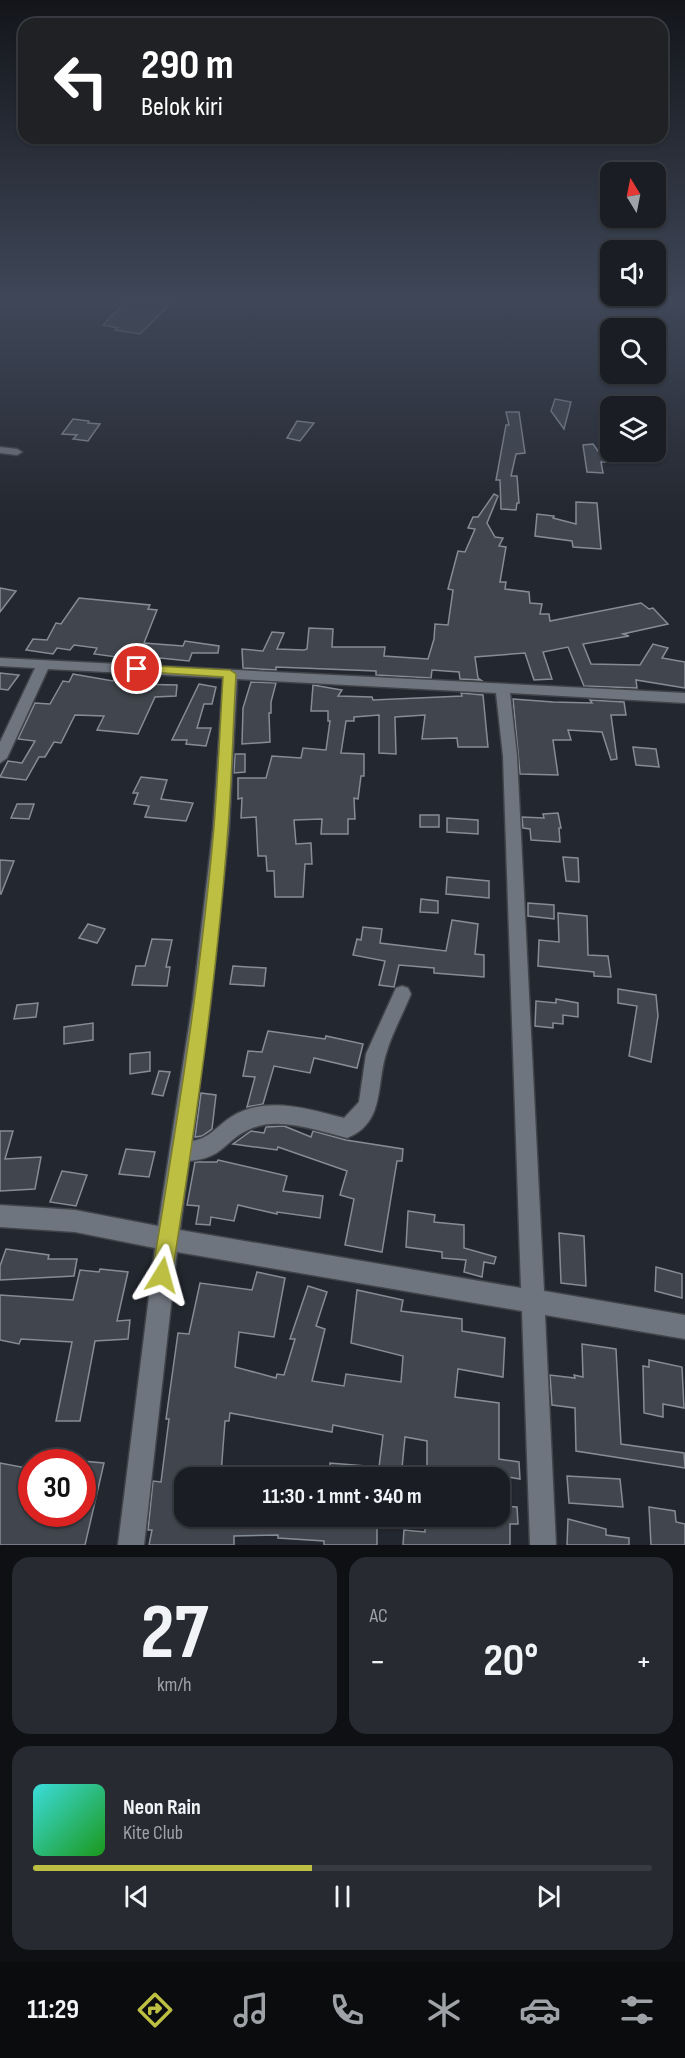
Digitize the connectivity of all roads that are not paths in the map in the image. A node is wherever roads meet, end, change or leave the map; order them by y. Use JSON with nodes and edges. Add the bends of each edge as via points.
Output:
{"nodes":[{"id":1,"x":0,"y":450,"type":"edge"},
{"id":2,"x":17,"y":452,"type":"dead end"},
{"id":3,"x":0,"y":662,"type":"edge"},
{"id":4,"x":44,"y":664,"type":"junction"},
{"id":5,"x":230,"y":674,"type":"junction"},
{"id":6,"x":503,"y":689,"type":"junction"},
{"id":7,"x":685,"y":698,"type":"edge"},
{"id":8,"x":0,"y":758,"type":"edge"},
{"id":9,"x":402,"y":994,"type":"dead end"},
{"id":10,"x":182,"y":1152,"type":"junction"},
{"id":11,"x":0,"y":1216,"type":"edge"},
{"id":12,"x":167,"y":1239,"type":"junction"},
{"id":13,"x":532,"y":1300,"type":"junction"},
{"id":14,"x":685,"y":1327,"type":"edge"},
{"id":15,"x":131,"y":1545,"type":"edge"},
{"id":16,"x":543,"y":1545,"type":"edge"}],
"edges":[{"from":1,"to":2,"type":"street"},
{"from":3,"to":4,"type":"street"},
{"from":4,"to":5,"type":"street"},
{"from":4,"to":8,"type":"street"},
{"from":5,"to":6,"type":"street"},
{"from":5,"to":10,"type":"street","via":[[221,829]]},
{"from":6,"to":7,"type":"street"},
{"from":6,"to":13,"type":"street","via":[[510,756]]},
{"from":9,"to":10,"type":"street","via":[[375,1056],[369,1106],[358,1121],[346,1128],[274,1114],[246,1120],[207,1148]]},
{"from":10,"to":12,"type":"street"},
{"from":11,"to":12,"type":"street","via":[[75,1221]]},
{"from":12,"to":13,"type":"street"},
{"from":12,"to":15,"type":"street"},
{"from":13,"to":14,"type":"street"},
{"from":13,"to":16,"type":"street"}]}
